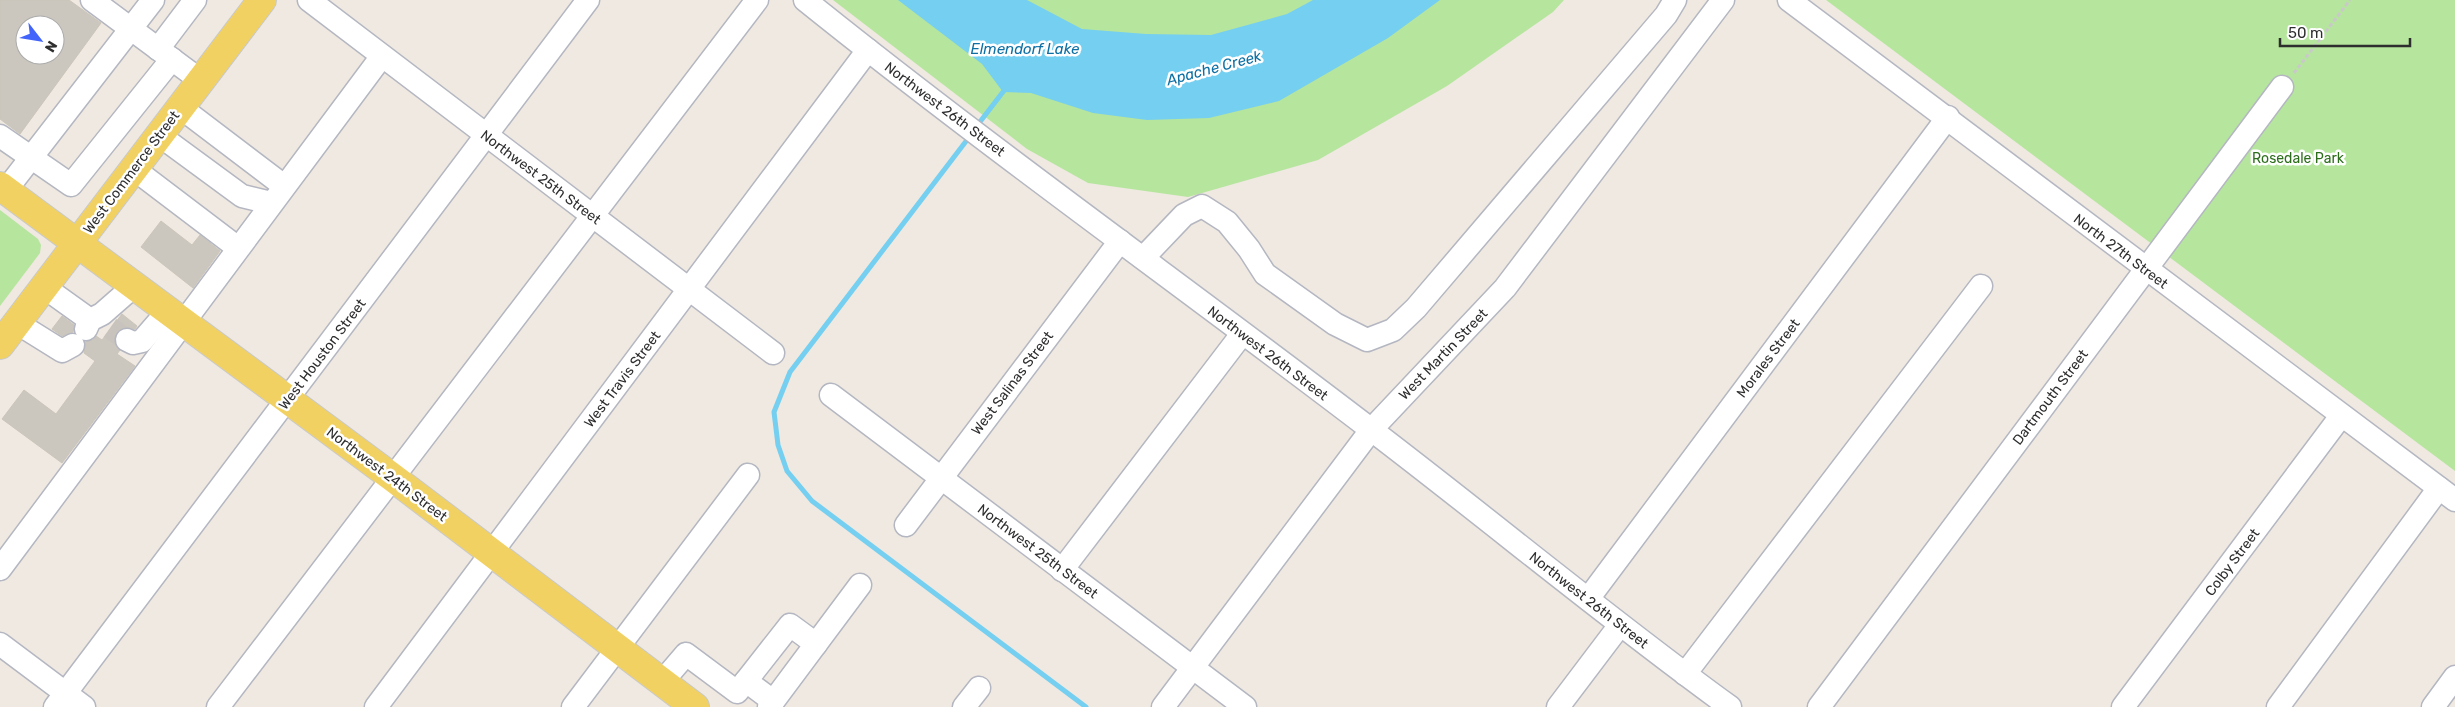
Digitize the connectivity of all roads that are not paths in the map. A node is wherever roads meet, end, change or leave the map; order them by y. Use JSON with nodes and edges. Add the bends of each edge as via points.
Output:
{"nodes":[{"id":1,"x":92,"y":0,"type":"edge"},
{"id":2,"x":153,"y":0,"type":"edge"},
{"id":3,"x":195,"y":0,"type":"edge"},
{"id":4,"x":309,"y":0,"type":"edge"},
{"id":5,"x":588,"y":0,"type":"edge"},
{"id":6,"x":757,"y":0,"type":"edge"},
{"id":7,"x":805,"y":0,"type":"edge"},
{"id":8,"x":1675,"y":0,"type":"edge"},
{"id":9,"x":1723,"y":0,"type":"edge"},
{"id":10,"x":1789,"y":0,"type":"edge"},
{"id":11,"x":260,"y":1,"type":"edge"},
{"id":12,"x":130,"y":28,"type":"junction"},
{"id":13,"x":868,"y":50,"type":"junction"},
{"id":14,"x":165,"y":54,"type":"junction"},
{"id":15,"x":382,"y":56,"type":"junction"},
{"id":16,"x":200,"y":80,"type":"junction"},
{"id":17,"x":2282,"y":87,"type":"road end"},
{"id":18,"x":180,"y":108,"type":"junction"},
{"id":19,"x":1948,"y":117,"type":"junction"},
{"id":20,"x":158,"y":135,"type":"junction"},
{"id":21,"x":0,"y":136,"type":"edge"},
{"id":22,"x":486,"y":136,"type":"junction"},
{"id":23,"x":30,"y":158,"type":"junction"},
{"id":24,"x":134,"y":169,"type":"junction"},
{"id":25,"x":3,"y":188,"type":"edge"},
{"id":26,"x":277,"y":194,"type":"junction"},
{"id":27,"x":593,"y":216,"type":"junction"},
{"id":28,"x":1120,"y":241,"type":"junction"},
{"id":29,"x":77,"y":243,"type":"junction"},
{"id":30,"x":238,"y":248,"type":"junction"},
{"id":31,"x":1143,"y":258,"type":"junction"},
{"id":32,"x":2145,"y":269,"type":"junction"},
{"id":33,"x":134,"y":286,"type":"junction"},
{"id":34,"x":1981,"y":286,"type":"dead end"},
{"id":35,"x":44,"y":287,"type":"junction"},
{"id":36,"x":690,"y":288,"type":"junction"},
{"id":37,"x":175,"y":316,"type":"junction"},
{"id":38,"x":17,"y":323,"type":"junction"},
{"id":39,"x":98,"y":329,"type":"junction"},
{"id":40,"x":1242,"y":334,"type":"junction"},
{"id":41,"x":0,"y":345,"type":"edge"},
{"id":42,"x":773,"y":353,"type":"dead end"},
{"id":43,"x":831,"y":396,"type":"dead end"},
{"id":44,"x":288,"y":400,"type":"junction"},
{"id":45,"x":2341,"y":416,"type":"junction"},
{"id":46,"x":1371,"y":430,"type":"junction"},
{"id":47,"x":748,"y":475,"type":"dead end"},
{"id":48,"x":392,"y":477,"type":"junction"},
{"id":49,"x":941,"y":478,"type":"junction"},
{"id":50,"x":2447,"y":494,"type":"edge"},
{"id":51,"x":906,"y":525,"type":"dead end"},
{"id":52,"x":492,"y":553,"type":"junction"},
{"id":53,"x":0,"y":570,"type":"edge"},
{"id":54,"x":1062,"y":570,"type":"junction"},
{"id":55,"x":860,"y":585,"type":"dead end"},
{"id":56,"x":1588,"y":600,"type":"junction"},
{"id":57,"x":1620,"y":625,"type":"junction"},
{"id":58,"x":0,"y":644,"type":"edge"},
{"id":59,"x":816,"y":644,"type":"junction"},
{"id":60,"x":618,"y":648,"type":"junction"},
{"id":61,"x":1194,"y":668,"type":"junction"},
{"id":62,"x":1685,"y":674,"type":"junction"},
{"id":63,"x":2455,"y":677,"type":"edge"},
{"id":64,"x":746,"y":680,"type":"junction"},
{"id":65,"x":662,"y":682,"type":"junction"},
{"id":66,"x":979,"y":688,"type":"dead end"},
{"id":67,"x":60,"y":700,"type":"edge"},
{"id":68,"x":771,"y":704,"type":"edge"},
{"id":69,"x":84,"y":707,"type":"edge"},
{"id":70,"x":218,"y":707,"type":"edge"},
{"id":71,"x":376,"y":707,"type":"edge"},
{"id":72,"x":573,"y":707,"type":"edge"},
{"id":73,"x":695,"y":707,"type":"edge"},
{"id":74,"x":964,"y":707,"type":"edge"},
{"id":75,"x":1163,"y":707,"type":"edge"},
{"id":76,"x":1245,"y":707,"type":"edge"},
{"id":77,"x":1558,"y":707,"type":"edge"},
{"id":78,"x":1730,"y":707,"type":"edge"},
{"id":79,"x":1819,"y":707,"type":"edge"},
{"id":80,"x":2123,"y":707,"type":"edge"},
{"id":81,"x":2278,"y":707,"type":"edge"},
{"id":82,"x":2432,"y":707,"type":"edge"}],
"edges":[{"from":1,"to":12,"type":"street"},
{"from":2,"to":12,"type":"street"},
{"from":3,"to":14,"type":"street"},
{"from":4,"to":15,"type":"street","name":"Northwest 25th Street"},
{"from":5,"to":22,"type":"street","name":"West Houston Street"},
{"from":6,"to":27,"type":"street"},
{"from":7,"to":13,"type":"street","name":"Northwest 26th Street"},
{"from":8,"to":31,"type":"street","via":[[1666,15],[1423,301],[1393,330],[1367,340],[1335,324],[1265,274],[1227,222],[1202,206],[1184,215]]},
{"from":9,"to":46,"type":"street","name":"West Martin Street","via":[[1505,288]]},
{"from":10,"to":19,"type":"street","name":"North 27th Street"},
{"from":11,"to":16,"type":"main road","name":"West Commerce Street"},
{"from":12,"to":14,"type":"street"},
{"from":12,"to":23,"type":"street"},
{"from":13,"to":28,"type":"street","name":"Northwest 26th Street"},
{"from":13,"to":36,"type":"street","name":"West Travis Street"},
{"from":14,"to":16,"type":"street"},
{"from":14,"to":23,"type":"street","via":[[71,185]]},
{"from":15,"to":22,"type":"street","name":"Northwest 25th Street"},
{"from":15,"to":26,"type":"street"},
{"from":16,"to":18,"type":"main road","name":"West Commerce Street"},
{"from":17,"to":32,"type":"street","name":"Dartmouth Street"},
{"from":18,"to":20,"type":"main road","name":"West Commerce Street"},
{"from":18,"to":26,"type":"street"},
{"from":19,"to":32,"type":"street","name":"North 27th Street"},
{"from":19,"to":56,"type":"street","name":"Morales Street"},
{"from":20,"to":24,"type":"main road","name":"West Commerce Street"},
{"from":20,"to":26,"type":"street","via":[[242,196]]},
{"from":21,"to":23,"type":"street"},
{"from":22,"to":27,"type":"street","name":"Northwest 25th Street"},
{"from":22,"to":44,"type":"street","name":"West Houston Street"},
{"from":23,"to":25,"type":"street"},
{"from":24,"to":29,"type":"main road","name":"West Commerce Street"},
{"from":24,"to":30,"type":"street"},
{"from":25,"to":29,"type":"main road","name":"Northwest 24th Street"},
{"from":26,"to":30,"type":"street"},
{"from":27,"to":36,"type":"street","name":"Northwest 25th Street"},
{"from":27,"to":48,"type":"street"},
{"from":28,"to":31,"type":"street","name":"Northwest 26th Street"},
{"from":28,"to":49,"type":"street","name":"West Salinas Street"},
{"from":29,"to":33,"type":"main road","name":"Northwest 24th Street"},
{"from":29,"to":35,"type":"main road","name":"West Commerce Street"},
{"from":30,"to":37,"type":"street"},
{"from":31,"to":40,"type":"street","name":"Northwest 26th Street"},
{"from":32,"to":45,"type":"street","name":"North 27th Street"},
{"from":32,"to":79,"type":"street","name":"Dartmouth Street"},
{"from":33,"to":37,"type":"main road","name":"Northwest 24th Street"},
{"from":33,"to":39,"type":"street"},
{"from":34,"to":62,"type":"street"},
{"from":35,"to":38,"type":"main road","name":"West Commerce Street"},
{"from":35,"to":39,"type":"street"},
{"from":36,"to":42,"type":"street","name":"Northwest 25th Street"},
{"from":36,"to":52,"type":"street","name":"West Travis Street"},
{"from":37,"to":39,"type":"street","via":[[142,341],[133,343]]},
{"from":37,"to":44,"type":"main road","name":"Northwest 24th Street"},
{"from":37,"to":53,"type":"street"},
{"from":38,"to":39,"type":"street","via":[[62,351]]},
{"from":38,"to":41,"type":"main road","name":"West Commerce Street"},
{"from":40,"to":46,"type":"street","name":"Northwest 26th Street"},
{"from":40,"to":54,"type":"street"},
{"from":43,"to":49,"type":"street","name":"Northwest 25th Street"},
{"from":44,"to":48,"type":"main road","name":"Northwest 24th Street"},
{"from":44,"to":67,"type":"street","name":"West Houston Street"},
{"from":45,"to":50,"type":"street","name":"North 27th Street"},
{"from":45,"to":80,"type":"street","name":"Colby Street"},
{"from":46,"to":56,"type":"street","name":"Northwest 26th Street"},
{"from":46,"to":61,"type":"street","name":"West Martin Street"},
{"from":47,"to":60,"type":"street"},
{"from":48,"to":52,"type":"main road","name":"Northwest 24th Street"},
{"from":48,"to":70,"type":"street"},
{"from":49,"to":51,"type":"street","name":"West Salinas Street"},
{"from":49,"to":54,"type":"street","name":"Northwest 25th Street"},
{"from":50,"to":81,"type":"street"},
{"from":52,"to":60,"type":"main road","name":"Northwest 24th Street"},
{"from":52,"to":71,"type":"street","name":"West Travis Street"},
{"from":54,"to":61,"type":"street","name":"Northwest 25th Street"},
{"from":55,"to":59,"type":"street"},
{"from":56,"to":57,"type":"street","name":"Northwest 26th Street"},
{"from":57,"to":62,"type":"street","name":"Northwest 26th Street"},
{"from":57,"to":77,"type":"street"},
{"from":58,"to":67,"type":"street"},
{"from":59,"to":64,"type":"street","via":[[790,625]]},
{"from":59,"to":68,"type":"street"},
{"from":60,"to":65,"type":"main road","name":"Northwest 24th Street"},
{"from":60,"to":72,"type":"street"},
{"from":61,"to":75,"type":"street","name":"West Martin Street"},
{"from":61,"to":76,"type":"street","name":"Northwest 25th Street"},
{"from":62,"to":78,"type":"street","name":"Northwest 26th Street"},
{"from":63,"to":82,"type":"street"},
{"from":64,"to":65,"type":"street","via":[[737,692],[686,654]]},
{"from":64,"to":68,"type":"street"},
{"from":65,"to":73,"type":"main road","name":"Northwest 24th Street"},
{"from":66,"to":74,"type":"street"},
{"from":67,"to":69,"type":"street"}]}
